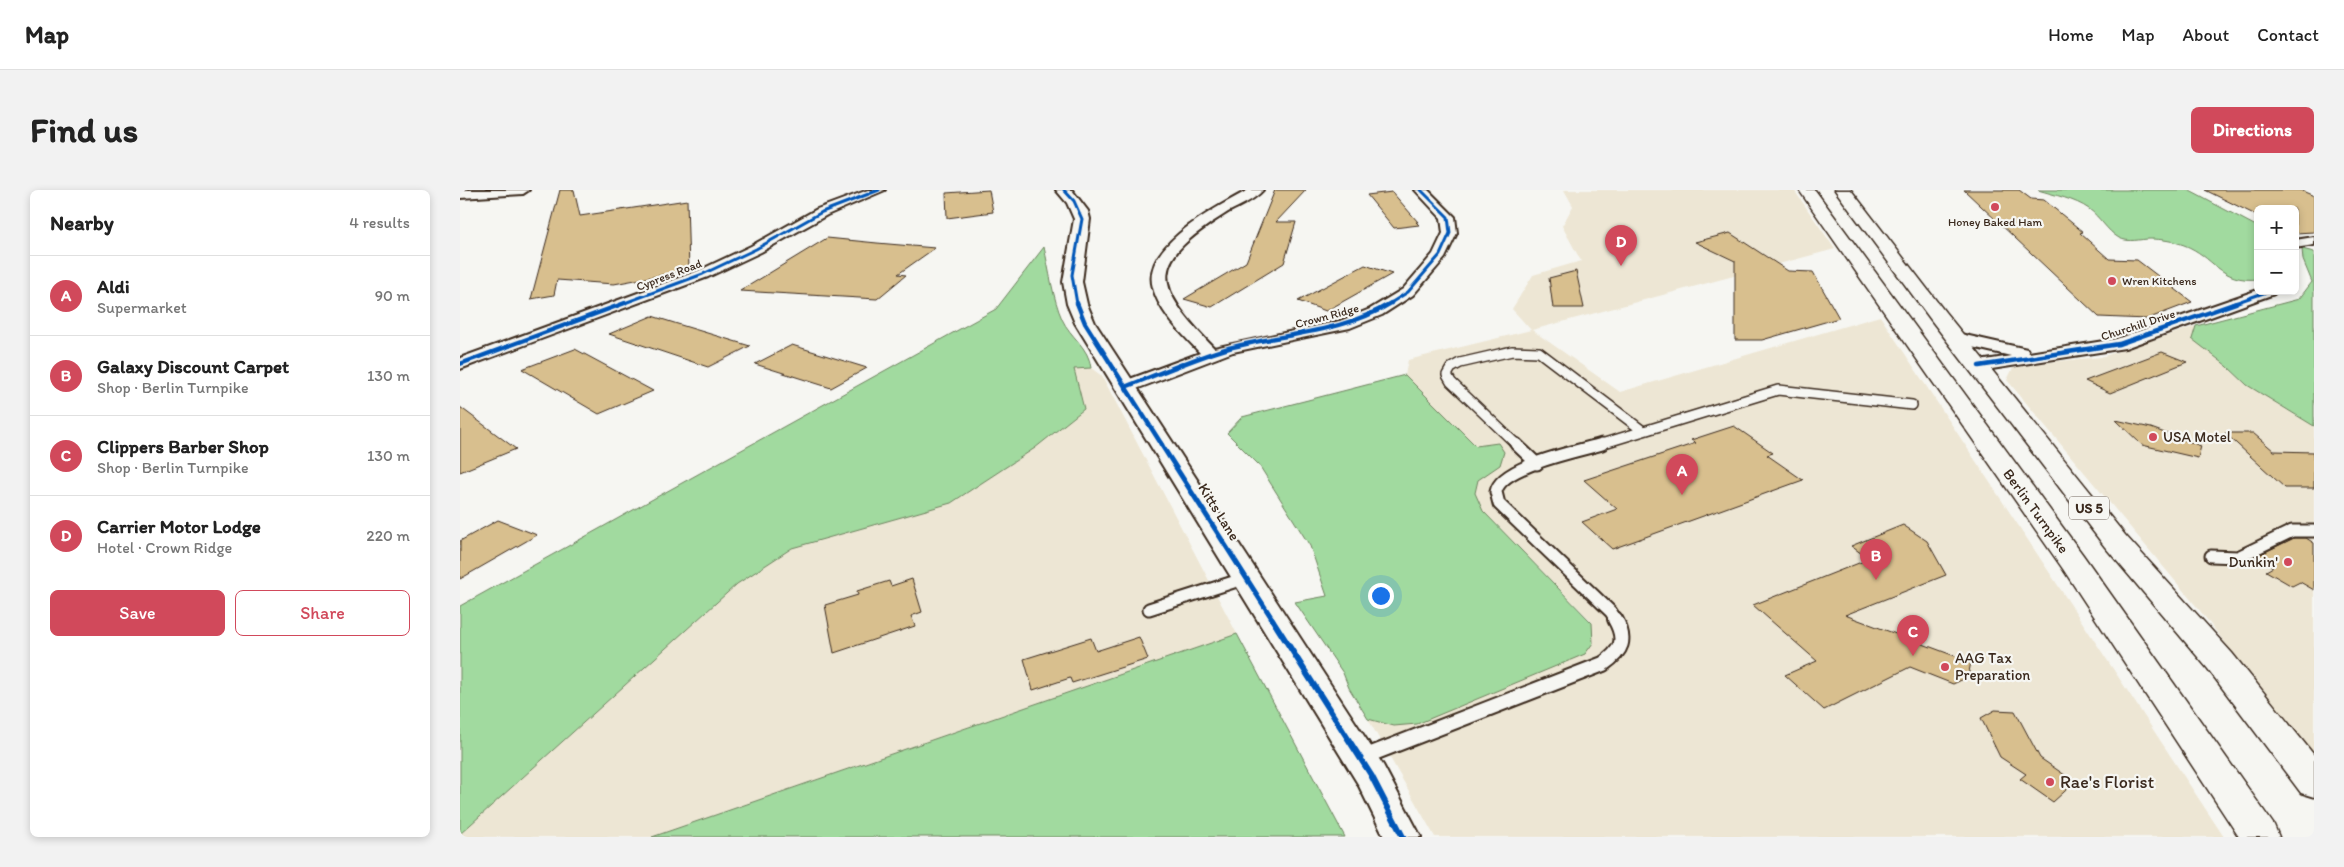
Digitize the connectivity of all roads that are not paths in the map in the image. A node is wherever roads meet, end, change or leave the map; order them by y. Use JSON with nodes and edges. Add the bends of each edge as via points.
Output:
{"nodes":[{"id":1,"x":523,"y":190,"type":"edge"},
{"id":2,"x":879,"y":190,"type":"edge"},
{"id":3,"x":1064,"y":190,"type":"edge"},
{"id":4,"x":1257,"y":190,"type":"edge"},
{"id":5,"x":1420,"y":190,"type":"edge"},
{"id":6,"x":1807,"y":190,"type":"edge"},
{"id":7,"x":1844,"y":190,"type":"edge"},
{"id":8,"x":460,"y":194,"type":"edge"},
{"id":9,"x":2314,"y":241,"type":"edge"},
{"id":10,"x":2299,"y":243,"type":"edge"},
{"id":11,"x":2258,"y":295,"type":"edge"},
{"id":12,"x":1888,"y":305,"type":"junction"},
{"id":13,"x":1938,"y":316,"type":"junction"},
{"id":14,"x":1956,"y":338,"type":"junction"},
{"id":15,"x":1211,"y":354,"type":"junction"},
{"id":16,"x":2041,"y":357,"type":"junction"},
{"id":17,"x":460,"y":364,"type":"edge"},
{"id":18,"x":1979,"y":366,"type":"junction"},
{"id":19,"x":1124,"y":386,"type":"junction"},
{"id":20,"x":1912,"y":405,"type":"dead end"},
{"id":21,"x":1643,"y":432,"type":"junction"},
{"id":22,"x":1537,"y":464,"type":"junction"},
{"id":23,"x":2314,"y":532,"type":"edge"},
{"id":24,"x":2210,"y":556,"type":"dead end"},
{"id":25,"x":1246,"y":578,"type":"junction"},
{"id":26,"x":1149,"y":609,"type":"dead end"},
{"id":27,"x":1361,"y":758,"type":"junction"},
{"id":28,"x":2314,"y":782,"type":"edge"},
{"id":29,"x":1403,"y":837,"type":"edge"},
{"id":30,"x":2260,"y":837,"type":"edge"}],
"edges":[{"from":1,"to":8,"type":"street"},
{"from":2,"to":17,"type":"street","name":"Cypress Road","via":[[822,212],[756,249],[702,274]]},
{"from":3,"to":19,"type":"street","name":"Kitts Lane","via":[[1083,219],[1081,242],[1073,268],[1075,296],[1079,309]]},
{"from":4,"to":15,"type":"street","via":[[1186,234],[1168,252],[1160,270],[1160,287],[1169,306]]},
{"from":5,"to":15,"type":"street","name":"Crown Ridge","via":[[1448,217],[1450,233],[1440,255],[1408,292],[1376,312],[1344,325]]},
{"from":6,"to":12,"type":"highway","name":"Berlin Turnpike","number":"US 5"},
{"from":7,"to":13,"type":"highway","number":"US 5"},
{"from":9,"to":10,"type":"street"},
{"from":11,"to":16,"type":"street","name":"Churchill Drive","via":[[2119,344]]},
{"from":12,"to":13,"type":"highway","via":[[1912,314]]},
{"from":12,"to":30,"type":"highway","name":"Berlin Turnpike","number":"US 5","via":[[2073,562]]},
{"from":13,"to":14,"type":"highway","number":"US 5"},
{"from":14,"to":16,"type":"street","name":"Churchill Drive"},
{"from":14,"to":18,"type":"highway","number":"US 5"},
{"from":15,"to":19,"type":"street","name":"Crown Ridge"},
{"from":16,"to":18,"type":"street","name":"Churchill Drive"},
{"from":18,"to":28,"type":"highway","number":"US 5","via":[[2115,541],[2220,661]]},
{"from":19,"to":25,"type":"street","name":"Kitts Lane"},
{"from":20,"to":21,"type":"lane","via":[[1778,390]]},
{"from":21,"to":22,"type":"lane"},
{"from":21,"to":22,"type":"lane","via":[[1539,352],[1512,351],[1451,368],[1447,375],[1451,382]]},
{"from":22,"to":27,"type":"lane","via":[[1516,470],[1498,481],[1495,496],[1499,504],[1611,612],[1621,626],[1624,640],[1619,653],[1603,664]]},
{"from":23,"to":24,"type":"lane","via":[[2292,530],[2238,556]]},
{"from":25,"to":26,"type":"lane"},
{"from":25,"to":27,"type":"street","name":"Kitts Lane"},
{"from":27,"to":29,"type":"street","name":"Kitts Lane"}]}
